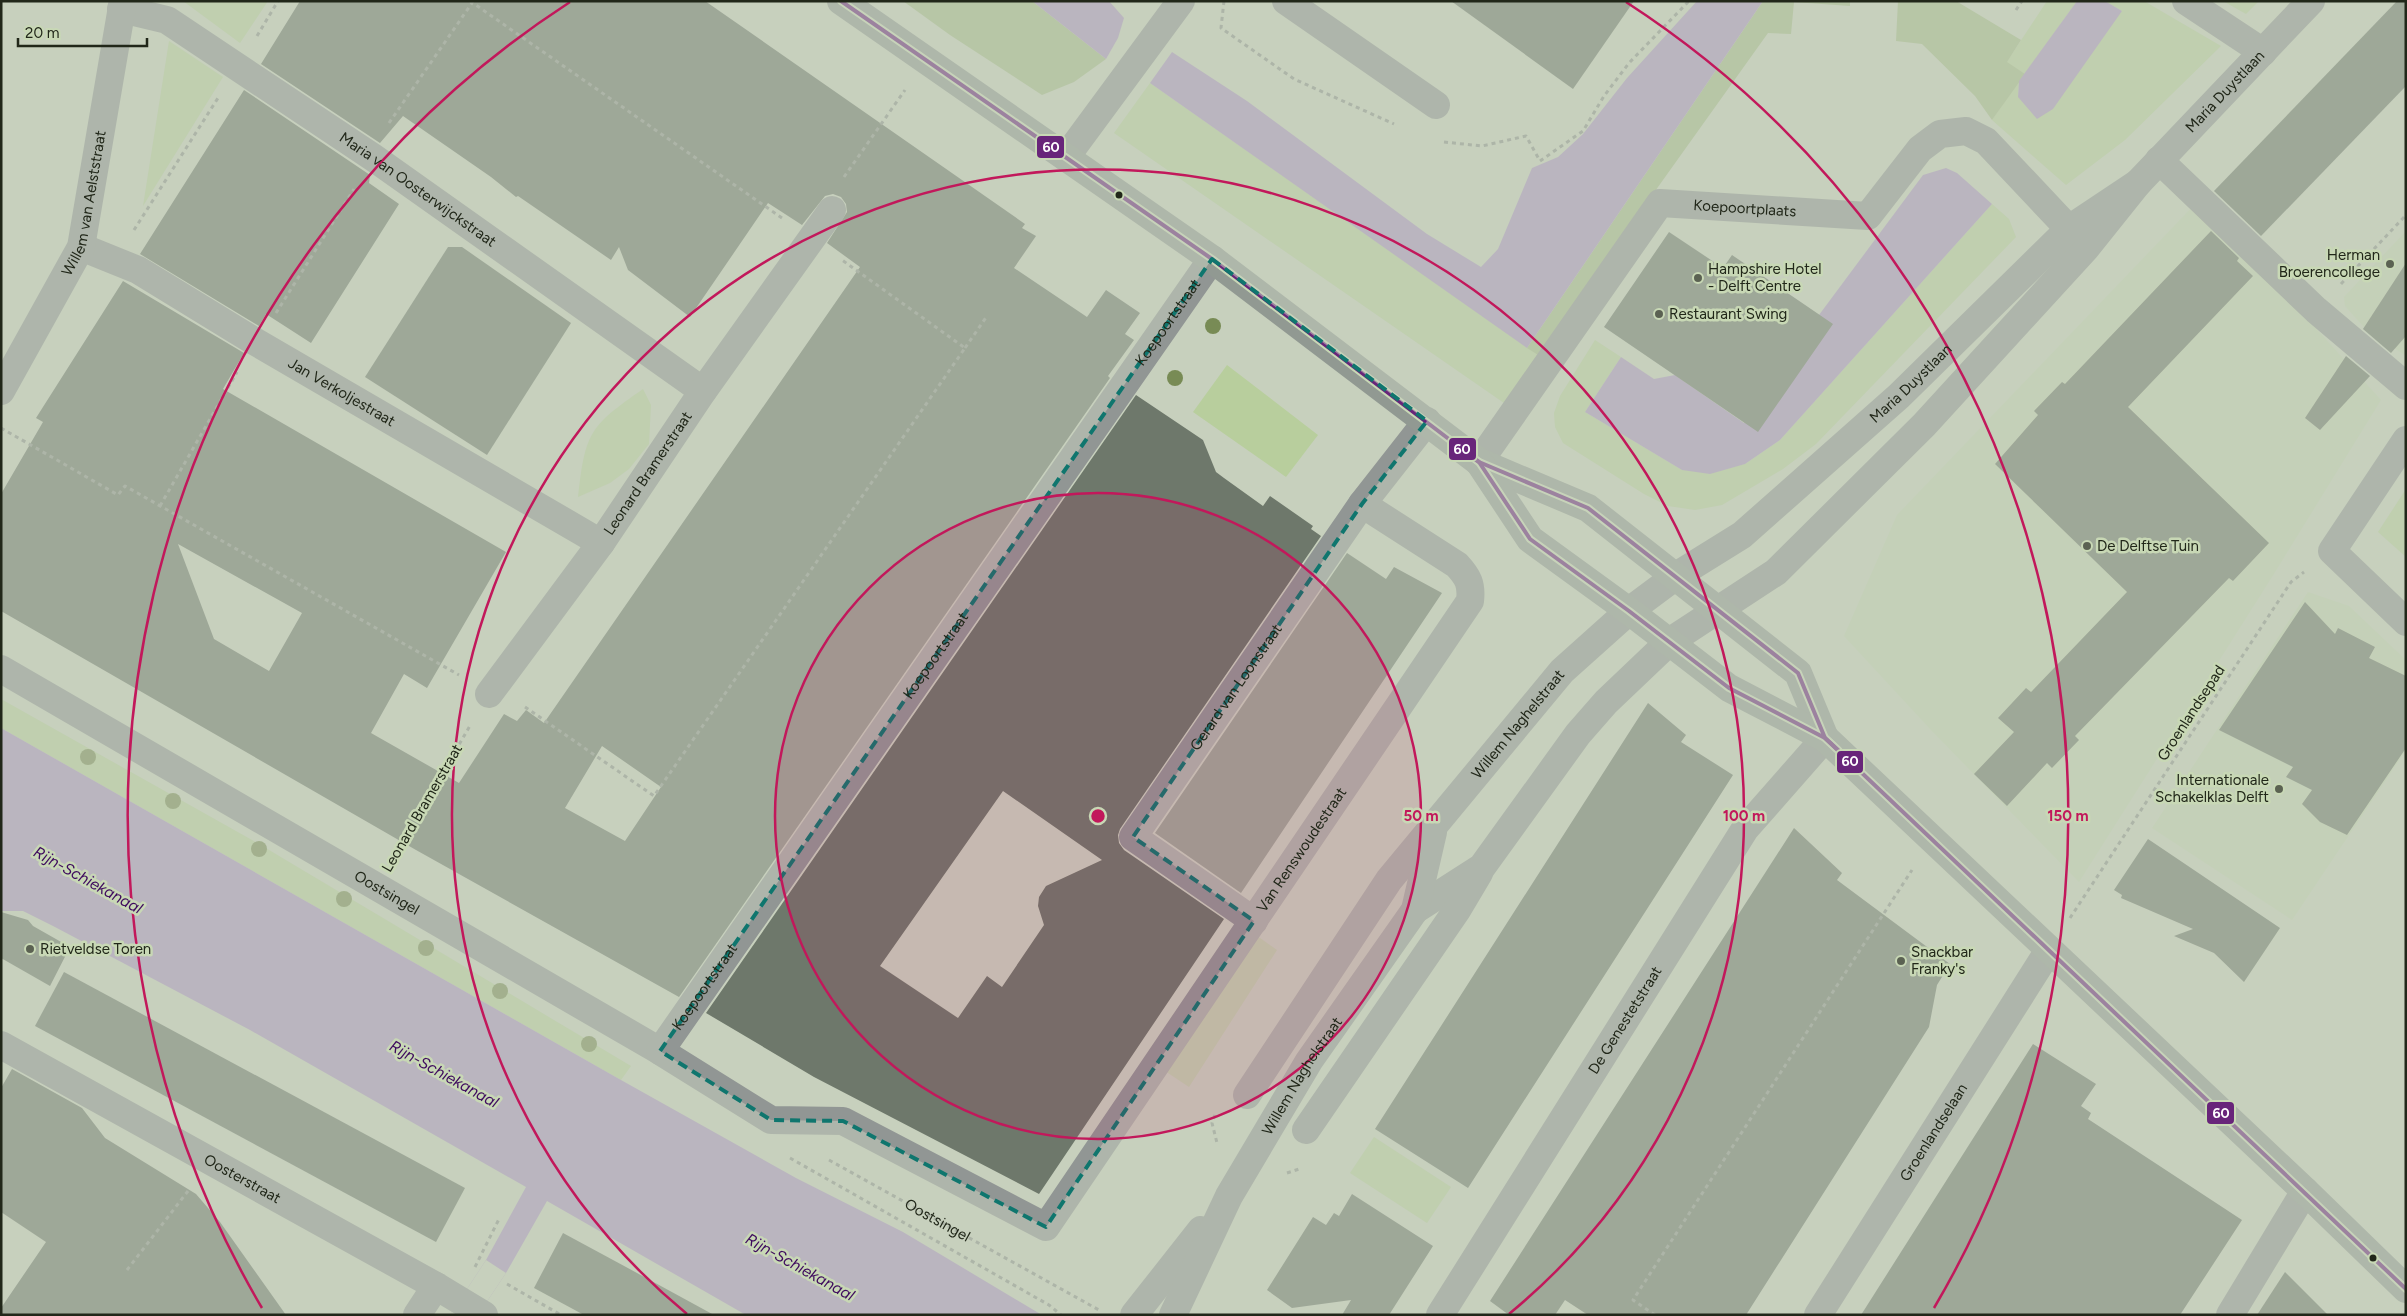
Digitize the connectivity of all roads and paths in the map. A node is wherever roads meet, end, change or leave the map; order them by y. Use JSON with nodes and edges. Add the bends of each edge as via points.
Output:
{"nodes":[{"id":1,"x":278,"y":1,"type":"edge"},
{"id":2,"x":842,"y":1,"type":"edge"},
{"id":3,"x":1180,"y":1,"type":"edge"},
{"id":4,"x":1286,"y":1,"type":"edge"},
{"id":5,"x":2022,"y":1,"type":"edge"},
{"id":6,"x":2186,"y":1,"type":"edge"},
{"id":7,"x":2311,"y":1,"type":"edge"},
{"id":8,"x":471,"y":2,"type":"edge"},
{"id":9,"x":122,"y":5,"type":"edge"},
{"id":10,"x":2016,"y":10,"type":"dead end"},
{"id":11,"x":2263,"y":52,"type":"junction"},
{"id":12,"x":925,"y":61,"type":"junction"},
{"id":13,"x":238,"y":67,"type":"junction"},
{"id":14,"x":1436,"y":105,"type":"dead end"},
{"id":15,"x":368,"y":154,"type":"junction"},
{"id":16,"x":1066,"y":157,"type":"junction"},
{"id":17,"x":2160,"y":160,"type":"junction"},
{"id":18,"x":2138,"y":183,"type":"junction"},
{"id":19,"x":832,"y":210,"type":"joint"},
{"id":20,"x":2406,"y":215,"type":"edge"},
{"id":21,"x":2069,"y":229,"type":"junction"},
{"id":22,"x":812,"y":238,"type":"junction"},
{"id":23,"x":81,"y":247,"type":"junction"},
{"id":24,"x":1212,"y":259,"type":"junction"},
{"id":25,"x":114,"y":260,"type":"junction"},
{"id":26,"x":2316,"y":310,"type":"junction"},
{"id":27,"x":987,"y":316,"type":"dead end"},
{"id":28,"x":965,"y":348,"type":"dead end"},
{"id":29,"x":2406,"y":386,"type":"edge"},
{"id":30,"x":1,"y":391,"type":"edge"},
{"id":31,"x":703,"y":391,"type":"junction"},
{"id":32,"x":1426,"y":421,"type":"junction"},
{"id":33,"x":2406,"y":440,"type":"edge"},
{"id":34,"x":1479,"y":462,"type":"junction"},
{"id":35,"x":1362,"y":504,"type":"junction"},
{"id":36,"x":600,"y":543,"type":"junction"},
{"id":37,"x":2332,"y":551,"type":"junction"},
{"id":38,"x":1676,"y":576,"type":"junction"},
{"id":39,"x":1719,"y":609,"type":"junction"},
{"id":40,"x":1629,"y":611,"type":"junction"},
{"id":41,"x":2406,"y":622,"type":"edge"},
{"id":42,"x":1669,"y":642,"type":"junction"},
{"id":43,"x":1,"y":669,"type":"edge"},
{"id":44,"x":489,"y":694,"type":"joint"},
{"id":45,"x":1824,"y":738,"type":"junction"},
{"id":46,"x":1434,"y":828,"type":"junction"},
{"id":47,"x":1932,"y":840,"type":"junction"},
{"id":48,"x":1482,"y":867,"type":"junction"},
{"id":49,"x":375,"y":888,"type":"junction"},
{"id":50,"x":1415,"y":910,"type":"junction"},
{"id":51,"x":1254,"y":921,"type":"junction"},
{"id":52,"x":2049,"y":950,"type":"junction"},
{"id":53,"x":2,"y":1047,"type":"edge"},
{"id":54,"x":660,"y":1051,"type":"junction"},
{"id":55,"x":1247,"y":1095,"type":"dead end"},
{"id":56,"x":1306,"y":1130,"type":"dead end"},
{"id":57,"x":822,"y":1154,"type":"dead end"},
{"id":58,"x":211,"y":1161,"type":"junction"},
{"id":59,"x":2305,"y":1191,"type":"junction"},
{"id":60,"x":1229,"y":1196,"type":"junction"},
{"id":61,"x":500,"y":1217,"type":"dead end"},
{"id":62,"x":1046,"y":1227,"type":"joint"},
{"id":63,"x":127,"y":1270,"type":"dead end"},
{"id":64,"x":506,"y":1284,"type":"dead end"},
{"id":65,"x":2406,"y":1288,"type":"edge"},
{"id":66,"x":446,"y":1291,"type":"junction"},
{"id":67,"x":483,"y":1314,"type":"edge"},
{"id":68,"x":418,"y":1315,"type":"edge"},
{"id":69,"x":561,"y":1315,"type":"edge"},
{"id":70,"x":1107,"y":1315,"type":"edge"},
{"id":71,"x":1134,"y":1315,"type":"edge"},
{"id":72,"x":1173,"y":1315,"type":"edge"},
{"id":73,"x":1440,"y":1315,"type":"edge"},
{"id":74,"x":1655,"y":1315,"type":"edge"},
{"id":75,"x":1818,"y":1315,"type":"edge"},
{"id":76,"x":2230,"y":1315,"type":"edge"}],
"edges":[{"from":1,"to":13,"type":"path"},
{"from":2,"to":12,"type":"main road"},
{"from":3,"to":16,"type":"street"},
{"from":4,"to":14,"type":"street"},
{"from":5,"to":10,"type":"path"},
{"from":6,"to":11,"type":"street"},
{"from":7,"to":11,"type":"street","name":"Maria Duystlaan"},
{"from":8,"to":15,"type":"path"},
{"from":8,"to":22,"type":"path"},
{"from":9,"to":13,"type":"street","name":"Maria van Oosterwijckstraat","via":[[167,20]]},
{"from":9,"to":23,"type":"street","name":"Willem van Aelststraat"},
{"from":11,"to":17,"type":"street","name":"Maria Duystlaan"},
{"from":12,"to":16,"type":"main road"},
{"from":12,"to":19,"type":"path","via":[[840,182]]},
{"from":13,"to":15,"type":"street","name":"Maria van Oosterwijckstraat"},
{"from":13,"to":25,"type":"path"},
{"from":15,"to":31,"type":"street","name":"Maria van Oosterwijckstraat"},
{"from":16,"to":24,"type":"main road"},
{"from":17,"to":18,"type":"street","name":"Maria Duystlaan"},
{"from":17,"to":26,"type":"street"},
{"from":18,"to":21,"type":"street","name":"Maria Duystlaan"},
{"from":18,"to":39,"type":"street","name":"Maria Duystlaan","via":[[2086,248],[1924,425],[1776,572]]},
{"from":19,"to":22,"type":"street","name":"Leonard Bramerstraat"},
{"from":20,"to":26,"type":"path"},
{"from":21,"to":34,"type":"street","name":"Koepoortplaats","via":[[1986,141],[1966,131],[1940,134],[1920,149],[1868,216],[1660,203]]},
{"from":21,"to":38,"type":"street","name":"Maria Duystlaan","via":[[1899,396],[1742,535]]},
{"from":22,"to":31,"type":"street","name":"Leonard Bramerstraat"},
{"from":23,"to":25,"type":"street","name":"Jan Verkoljestraat"},
{"from":23,"to":30,"type":"street","name":"Willem van Aelststraat"},
{"from":24,"to":32,"type":"main road"},
{"from":24,"to":54,"type":"street","name":"Koepoortstraat"},
{"from":25,"to":36,"type":"street","name":"Jan Verkoljestraat","via":[[138,270]]},
{"from":26,"to":29,"type":"street"},
{"from":27,"to":28,"type":"path"},
{"from":31,"to":36,"type":"street","name":"Leonard Bramerstraat"},
{"from":32,"to":34,"type":"main road"},
{"from":32,"to":35,"type":"street","name":"Gerard van Loonstraat"},
{"from":33,"to":37,"type":"street"},
{"from":34,"to":38,"type":"main road","via":[[1588,508]]},
{"from":34,"to":40,"type":"main road","via":[[1530,539]]},
{"from":35,"to":51,"type":"street","name":"Van Renswoudestraat","via":[[1457,565],[1468,576],[1472,588],[1470,601]]},
{"from":35,"to":51,"type":"street","name":"Gerard van Loonstraat","via":[[1133,837]]},
{"from":36,"to":44,"type":"street","name":"Leonard Bramerstraat"},
{"from":37,"to":41,"type":"street"},
{"from":37,"to":52,"type":"path","name":"Groenlandsepad","via":[[2291,582]]},
{"from":38,"to":39,"type":"main road"},
{"from":38,"to":40,"type":"street","name":"Willem Naghelstraat"},
{"from":39,"to":42,"type":"street","name":"Willem Naghelstraat"},
{"from":39,"to":45,"type":"main road","via":[[1798,674]]},
{"from":40,"to":42,"type":"main road"},
{"from":40,"to":46,"type":"street","name":"Willem Naghelstraat","via":[[1562,671]]},
{"from":42,"to":45,"type":"main road","via":[[1729,688]]},
{"from":42,"to":48,"type":"street","name":"Willem Naghelstraat","via":[[1606,702],[1578,734]]},
{"from":43,"to":49,"type":"street","name":"Oostsingel"},
{"from":44,"to":49,"type":"path","name":"Leonard Bramerstraat"},
{"from":45,"to":47,"type":"main road"},
{"from":45,"to":73,"type":"street","name":"De Genestetstraat","via":[[1745,829]]},
{"from":46,"to":50,"type":"street","name":"Willem Naghelstraat"},
{"from":46,"to":55,"type":"street","via":[[1390,880]]},
{"from":47,"to":52,"type":"main road"},
{"from":47,"to":74,"type":"path","via":[[1633,1300]]},
{"from":48,"to":50,"type":"street","name":"Willem Naghelstraat"},
{"from":48,"to":56,"type":"street","via":[[1451,918]]},
{"from":49,"to":54,"type":"street","name":"Oostsingel"},
{"from":50,"to":60,"type":"street","name":"Willem Naghelstraat","via":[[1309,1061]]},
{"from":51,"to":62,"type":"street","name":"Van Renswoudestraat"},
{"from":52,"to":59,"type":"main road"},
{"from":52,"to":75,"type":"street","name":"Groenlandselaan"},
{"from":53,"to":58,"type":"street","name":"Oosterstraat"},
{"from":54,"to":62,"type":"street","name":"Oostsingel","via":[[771,1120],[843,1121]]},
{"from":57,"to":70,"type":"path","name":"Oostsingel"},
{"from":58,"to":63,"type":"path"},
{"from":58,"to":66,"type":"street","name":"Oosterstraat"},
{"from":59,"to":65,"type":"main road"},
{"from":59,"to":76,"type":"street"},
{"from":60,"to":71,"type":"street","name":"Willem Naghelstraat"},
{"from":60,"to":72,"type":"street","name":"Willem Naghelstraat"},
{"from":61,"to":66,"type":"path","via":[[476,1266]]},
{"from":64,"to":69,"type":"path"},
{"from":66,"to":67,"type":"street","name":"Oosterstraat"},
{"from":66,"to":68,"type":"street"}]}
